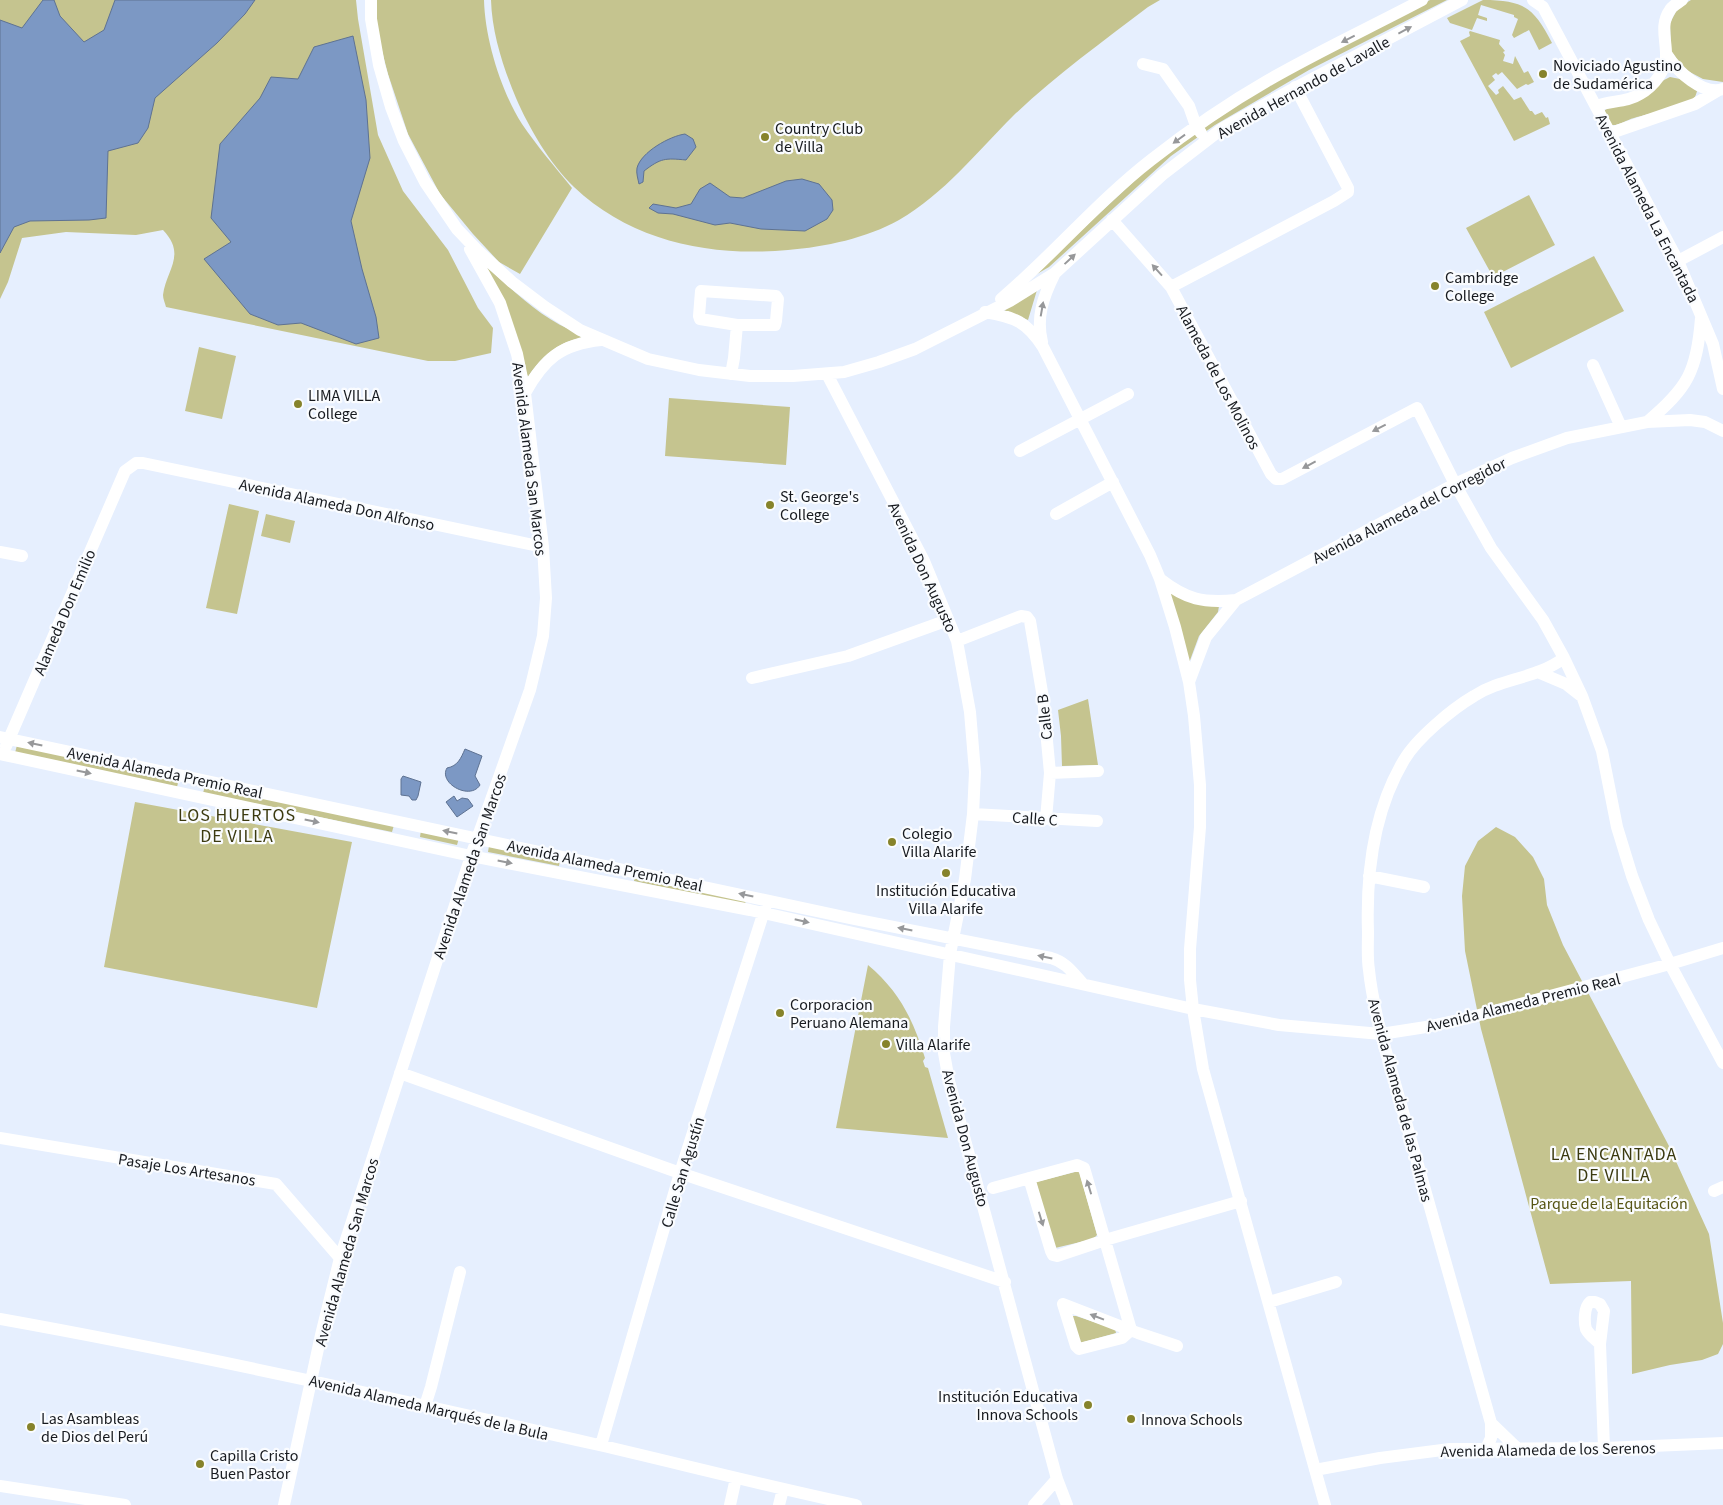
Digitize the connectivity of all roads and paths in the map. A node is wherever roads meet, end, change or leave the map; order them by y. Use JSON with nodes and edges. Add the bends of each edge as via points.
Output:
{"nodes":[{"id":1,"x":371,"y":0,"type":"edge"},
{"id":2,"x":1422,"y":0,"type":"edge"},
{"id":3,"x":1462,"y":0,"type":"edge"},
{"id":4,"x":1682,"y":0,"type":"edge"},
{"id":5,"x":1540,"y":2,"type":"edge"},
{"id":6,"x":1667,"y":55,"type":"junction"},
{"id":7,"x":1143,"y":64,"type":"dead end"},
{"id":8,"x":1683,"y":75,"type":"junction"},
{"id":9,"x":1657,"y":80,"type":"junction"},
{"id":10,"x":1295,"y":87,"type":"junction"},
{"id":11,"x":1720,"y":90,"type":"edge"},
{"id":12,"x":1596,"y":106,"type":"junction"},
{"id":13,"x":1196,"y":126,"type":"junction"},
{"id":14,"x":1611,"y":133,"type":"junction"},
{"id":15,"x":1207,"y":141,"type":"junction"},
{"id":16,"x":1112,"y":220,"type":"junction"},
{"id":17,"x":457,"y":229,"type":"junction"},
{"id":18,"x":1723,"y":237,"type":"edge"},
{"id":19,"x":1678,"y":261,"type":"junction"},
{"id":20,"x":1055,"y":273,"type":"junction"},
{"id":21,"x":1171,"y":287,"type":"junction"},
{"id":22,"x":985,"y":312,"type":"junction"},
{"id":23,"x":1702,"y":315,"type":"junction"},
{"id":24,"x":737,"y":325,"type":"junction"},
{"id":25,"x":603,"y":340,"type":"junction"},
{"id":26,"x":1044,"y":347,"type":"junction"},
{"id":27,"x":1593,"y":365,"type":"dead end"},
{"id":28,"x":731,"y":374,"type":"junction"},
{"id":29,"x":827,"y":374,"type":"junction"},
{"id":30,"x":1723,"y":389,"type":"edge"},
{"id":31,"x":526,"y":393,"type":"junction"},
{"id":32,"x":1128,"y":394,"type":"dead end"},
{"id":33,"x":1081,"y":420,"type":"junction"},
{"id":34,"x":1647,"y":422,"type":"junction"},
{"id":35,"x":1621,"y":427,"type":"junction"},
{"id":36,"x":1723,"y":431,"type":"edge"},
{"id":37,"x":1020,"y":451,"type":"dead end"},
{"id":38,"x":131,"y":465,"type":"joint"},
{"id":39,"x":1113,"y":482,"type":"junction"},
{"id":40,"x":1455,"y":484,"type":"junction"},
{"id":41,"x":1056,"y":514,"type":"dead end"},
{"id":42,"x":542,"y":547,"type":"junction"},
{"id":43,"x":0,"y":552,"type":"edge"},
{"id":44,"x":22,"y":556,"type":"dead end"},
{"id":45,"x":1160,"y":579,"type":"junction"},
{"id":46,"x":1236,"y":600,"type":"junction"},
{"id":47,"x":948,"y":620,"type":"junction"},
{"id":48,"x":957,"y":641,"type":"junction"},
{"id":49,"x":1564,"y":658,"type":"junction"},
{"id":50,"x":1540,"y":673,"type":"junction"},
{"id":51,"x":752,"y":678,"type":"dead end"},
{"id":52,"x":1190,"y":682,"type":"junction"},
{"id":53,"x":1582,"y":696,"type":"junction"},
{"id":54,"x":5,"y":738,"type":"edge"},
{"id":55,"x":1,"y":756,"type":"edge"},
{"id":56,"x":1098,"y":771,"type":"dead end"},
{"id":57,"x":1050,"y":773,"type":"junction"},
{"id":58,"x":973,"y":814,"type":"junction"},
{"id":59,"x":1046,"y":819,"type":"junction"},
{"id":60,"x":1097,"y":821,"type":"dead end"},
{"id":61,"x":477,"y":838,"type":"junction"},
{"id":62,"x":471,"y":856,"type":"junction"},
{"id":63,"x":575,"y":860,"type":"junction"},
{"id":64,"x":622,"y":869,"type":"junction"},
{"id":65,"x":572,"y":875,"type":"junction"},
{"id":66,"x":1369,"y":876,"type":"junction"},
{"id":67,"x":619,"y":885,"type":"junction"},
{"id":68,"x":1424,"y":887,"type":"dead end"},
{"id":69,"x":768,"y":900,"type":"junction"},
{"id":70,"x":764,"y":913,"type":"junction"},
{"id":71,"x":842,"y":916,"type":"junction"},
{"id":72,"x":840,"y":930,"type":"junction"},
{"id":73,"x":953,"y":938,"type":"junction"},
{"id":74,"x":1723,"y":948,"type":"edge"},
{"id":75,"x":950,"y":954,"type":"junction"},
{"id":76,"x":1670,"y":964,"type":"junction"},
{"id":77,"x":1083,"y":984,"type":"junction"},
{"id":78,"x":1193,"y":1009,"type":"junction"},
{"id":79,"x":1381,"y":1034,"type":"junction"},
{"id":80,"x":1723,"y":1063,"type":"edge"},
{"id":81,"x":400,"y":1073,"type":"junction"},
{"id":82,"x":0,"y":1138,"type":"edge"},
{"id":83,"x":680,"y":1173,"type":"junction"},
{"id":84,"x":1029,"y":1178,"type":"junction"},
{"id":85,"x":993,"y":1188,"type":"dead end"},
{"id":86,"x":1241,"y":1201,"type":"junction"},
{"id":87,"x":1106,"y":1240,"type":"junction"},
{"id":88,"x":340,"y":1258,"type":"junction"},
{"id":89,"x":460,"y":1272,"type":"dead end"},
{"id":90,"x":1005,"y":1282,"type":"junction"},
{"id":91,"x":1336,"y":1282,"type":"dead end"},
{"id":92,"x":1269,"y":1302,"type":"junction"},
{"id":93,"x":0,"y":1320,"type":"edge"},
{"id":94,"x":1131,"y":1330,"type":"junction"},
{"id":95,"x":1600,"y":1344,"type":"dead end"},
{"id":96,"x":1178,"y":1346,"type":"dead end"},
{"id":97,"x":311,"y":1380,"type":"junction"},
{"id":98,"x":425,"y":1406,"type":"junction"},
{"id":99,"x":1491,"y":1423,"type":"junction"},
{"id":100,"x":1723,"y":1443,"type":"edge"},
{"id":101,"x":601,"y":1446,"type":"junction"},
{"id":102,"x":1486,"y":1448,"type":"junction"},
{"id":103,"x":1517,"y":1448,"type":"junction"},
{"id":104,"x":1604,"y":1448,"type":"junction"},
{"id":105,"x":1315,"y":1470,"type":"junction"},
{"id":106,"x":736,"y":1478,"type":"junction"},
{"id":107,"x":1057,"y":1479,"type":"junction"},
{"id":108,"x":0,"y":1486,"type":"edge"},
{"id":109,"x":783,"y":1490,"type":"junction"},
{"id":110,"x":120,"y":1505,"type":"edge"},
{"id":111,"x":284,"y":1505,"type":"edge"},
{"id":112,"x":730,"y":1505,"type":"edge"},
{"id":113,"x":779,"y":1505,"type":"edge"},
{"id":114,"x":856,"y":1505,"type":"edge"},
{"id":115,"x":1034,"y":1505,"type":"edge"},
{"id":116,"x":1067,"y":1505,"type":"edge"},
{"id":117,"x":1325,"y":1505,"type":"edge"}],
"edges":[{"from":1,"to":17,"type":"street","name":"Avenida Hernando de Lavalle","via":[[379,66],[400,132],[426,182]]},
{"from":2,"to":13,"type":"street","name":"Avenida Hernando de Lavalle","one_way":true,"via":[[1268,80]]},
{"from":10,"to":3,"type":"street","name":"Avenida Hernando de Lavalle","one_way":true},
{"from":4,"to":6,"type":"street","via":[[1670,10],[1664,25]]},
{"from":5,"to":12,"type":"street","name":"Avenida Alameda La Encantada"},
{"from":6,"to":8,"type":"street"},
{"from":6,"to":9,"type":"street"},
{"from":7,"to":13,"type":"street","via":[[1163,69],[1189,106]]},
{"from":8,"to":9,"type":"street","via":[[1669,75]]},
{"from":8,"to":11,"type":"street","via":[[1699,85]]},
{"from":9,"to":12,"type":"street","via":[[1630,100]]},
{"from":10,"to":15,"type":"street","name":"Avenida Hernando de Lavalle","via":[[1223,128]]},
{"from":10,"to":21,"type":"street","via":[[1348,192]]},
{"from":11,"to":14,"type":"street","via":[[1695,104]]},
{"from":12,"to":14,"type":"street","name":"Avenida Alameda La Encantada"},
{"from":13,"to":15,"type":"street"},
{"from":13,"to":22,"type":"street","name":"Avenida Hernando de Lavalle","one_way":true,"via":[[1150,160]]},
{"from":14,"to":19,"type":"street","name":"Avenida Alameda La Encantada"},
{"from":15,"to":16,"type":"street","name":"Avenida Hernando de Lavalle","via":[[1162,174]]},
{"from":20,"to":16,"type":"street","name":"Avenida Hernando de Lavalle","one_way":true},
{"from":21,"to":16,"type":"street","name":"Alameda de Los Molinos","one_way":true},
{"from":17,"to":25,"type":"street","name":"Avenida Hernando de Lavalle","via":[[505,276],[538,302],[580,330]]},
{"from":17,"to":31,"type":"street","name":"Avenida Alameda San Marcos","via":[[500,303]]},
{"from":18,"to":19,"type":"street"},
{"from":19,"to":23,"type":"street","name":"Avenida Alameda La Encantada"},
{"from":20,"to":22,"type":"street","name":"Avenida Hernando de Lavalle"},
{"from":26,"to":20,"type":"street","one_way":true,"via":[[1039,330],[1041,310],[1045,292]]},
{"from":40,"to":21,"type":"street","name":"Alameda de Los Molinos","one_way":true,"via":[[1419,413],[1341,447],[1282,479],[1276,479]]},
{"from":22,"to":26,"type":"street","via":[[1021,322]]},
{"from":22,"to":29,"type":"street","name":"Avenida Hernando de Lavalle","via":[[915,349],[844,372]]},
{"from":23,"to":30,"type":"street","name":"Avenida Alameda La Encantada","via":[[1713,344]]},
{"from":23,"to":34,"type":"street","via":[[1699,347],[1689,377],[1677,394]]},
{"from":24,"to":24,"type":"street","via":[[700,319],[701,291],[776,296],[775,325]]},
{"from":24,"to":28,"type":"street"},
{"from":25,"to":28,"type":"street","name":"Avenida Hernando de Lavalle","via":[[648,359]]},
{"from":25,"to":31,"type":"street","via":[[578,344],[554,357],[542,367]]},
{"from":26,"to":33,"type":"street"},
{"from":27,"to":35,"type":"street"},
{"from":28,"to":29,"type":"street","name":"Avenida Hernando de Lavalle"},
{"from":29,"to":47,"type":"street","name":"Avenida Don Augusto","via":[[924,561]]},
{"from":31,"to":42,"type":"street","name":"Avenida Alameda San Marcos"},
{"from":32,"to":33,"type":"street"},
{"from":33,"to":37,"type":"street"},
{"from":33,"to":39,"type":"street"},
{"from":34,"to":35,"type":"street","name":"Avenida Alameda del Corregidor"},
{"from":34,"to":36,"type":"street","name":"Avenida Alameda del Corregidor","via":[[1690,420],[1705,422]]},
{"from":35,"to":40,"type":"street","name":"Avenida Alameda del Corregidor","via":[[1567,438]]},
{"from":38,"to":42,"type":"street","name":"Avenida Alameda Don Alfonso","via":[[143,463]]},
{"from":38,"to":54,"type":"street","name":"Alameda Don Emilio","via":[[125,471]]},
{"from":39,"to":41,"type":"street"},
{"from":39,"to":45,"type":"street"},
{"from":40,"to":46,"type":"street","name":"Avenida Alameda del Corregidor"},
{"from":40,"to":49,"type":"street","via":[[1491,548],[1543,620]]},
{"from":42,"to":61,"type":"street","name":"Avenida Alameda San Marcos","via":[[546,598],[538,662]]},
{"from":43,"to":44,"type":"street"},
{"from":45,"to":46,"type":"street","name":"Avenida Alameda del Corregidor","via":[[1192,599]]},
{"from":45,"to":52,"type":"street"},
{"from":46,"to":52,"type":"street","name":"Avenida Alameda del Corregidor","via":[[1206,637]]},
{"from":47,"to":48,"type":"street","name":"Avenida Don Augusto"},
{"from":47,"to":51,"type":"street","via":[[848,656]]},
{"from":48,"to":57,"type":"street","name":"Calle B","via":[[1021,616],[1030,621],[1043,698]]},
{"from":48,"to":58,"type":"street","name":"Avenida Don Augusto","via":[[970,712],[975,772]]},
{"from":49,"to":50,"type":"street","name":"Avenida Alameda de las Palmas"},
{"from":49,"to":53,"type":"street"},
{"from":50,"to":53,"type":"street","via":[[1566,684]]},
{"from":50,"to":66,"type":"street","name":"Avenida Alameda de las Palmas","via":[[1473,696],[1432,728],[1404,758],[1375,834]]},
{"from":52,"to":78,"type":"street","via":[[1200,784],[1200,827],[1190,949]]},
{"from":53,"to":76,"type":"street","via":[[1602,751],[1617,827],[1632,876]]},
{"from":54,"to":55,"type":"street","name":"Alameda Don Emilio"},
{"from":61,"to":54,"type":"street","name":"Avenida Alameda Premio Real","one_way":true},
{"from":55,"to":62,"type":"street","name":"Avenida Alameda Premio Real","one_way":true},
{"from":56,"to":57,"type":"street"},
{"from":57,"to":59,"type":"street","name":"Calle B"},
{"from":58,"to":59,"type":"street","name":"Calle C"},
{"from":58,"to":73,"type":"street","name":"Avenida Don Augusto"},
{"from":59,"to":60,"type":"street","name":"Calle C"},
{"from":61,"to":62,"type":"street","name":"Avenida Alameda San Marcos"},
{"from":61,"to":63,"type":"street","name":"Avenida Alameda Premio Real"},
{"from":62,"to":65,"type":"street","name":"Avenida Alameda Premio Real","one_way":true},
{"from":62,"to":81,"type":"street","name":"Avenida Alameda San Marcos"},
{"from":63,"to":64,"type":"street","name":"Avenida Alameda Premio Real"},
{"from":63,"to":65,"type":"street"},
{"from":64,"to":67,"type":"street"},
{"from":69,"to":64,"type":"street","name":"Avenida Alameda Premio Real","one_way":true},
{"from":65,"to":67,"type":"street","name":"Avenida Alameda Premio Real"},
{"from":66,"to":68,"type":"street"},
{"from":66,"to":79,"type":"street","name":"Avenida Alameda de las Palmas","via":[[1368,969]]},
{"from":67,"to":70,"type":"street","name":"Avenida Alameda Premio Real"},
{"from":69,"to":70,"type":"street","name":"Calle San Agustín"},
{"from":69,"to":71,"type":"street","name":"Avenida Alameda Premio Real"},
{"from":70,"to":72,"type":"street","name":"Avenida Alameda Premio Real","one_way":true},
{"from":70,"to":83,"type":"street","name":"Calle San Agustín"},
{"from":71,"to":72,"type":"street"},
{"from":73,"to":71,"type":"street","name":"Avenida Alameda Premio Real","one_way":true},
{"from":72,"to":75,"type":"street","name":"Avenida Alameda Premio Real"},
{"from":73,"to":75,"type":"street","name":"Avenida Don Augusto"},
{"from":77,"to":73,"type":"street","name":"Avenida Alameda Premio Real","one_way":true,"via":[[1060,960]]},
{"from":74,"to":76,"type":"street","name":"Avenida Alameda Premio Real"},
{"from":75,"to":77,"type":"street","name":"Avenida Alameda Premio Real"},
{"from":75,"to":90,"type":"street","name":"Avenida Don Augusto","via":[[944,1052],[949,1081]]},
{"from":76,"to":79,"type":"street","name":"Avenida Alameda Premio Real","via":[[1468,1018]]},
{"from":76,"to":80,"type":"street"},
{"from":77,"to":78,"type":"street","name":"Avenida Alameda Premio Real"},
{"from":78,"to":79,"type":"street","name":"Avenida Alameda Premio Real","via":[[1279,1025]]},
{"from":78,"to":86,"type":"street","via":[[1203,1068]]},
{"from":79,"to":99,"type":"street","name":"Avenida Alameda de las Palmas"},
{"from":81,"to":83,"type":"street"},
{"from":81,"to":88,"type":"street","name":"Avenida Alameda San Marcos"},
{"from":82,"to":88,"type":"street","name":"Pasaje Los Artesanos","via":[[276,1184]]},
{"from":83,"to":90,"type":"street"},
{"from":83,"to":101,"type":"street","name":"Calle San Agustín"},
{"from":84,"to":85,"type":"street"},
{"from":87,"to":84,"type":"street","one_way":true,"via":[[1084,1168],[1077,1165]]},
{"from":84,"to":87,"type":"street","one_way":true,"via":[[1053,1255]]},
{"from":86,"to":87,"type":"street"},
{"from":86,"to":92,"type":"street"},
{"from":87,"to":94,"type":"street"},
{"from":88,"to":97,"type":"street","name":"Avenida Alameda San Marcos"},
{"from":89,"to":98,"type":"street"},
{"from":90,"to":107,"type":"street","name":"Avenida Don Augusto"},
{"from":91,"to":92,"type":"street"},
{"from":92,"to":105,"type":"street"},
{"from":93,"to":97,"type":"street","name":"Avenida Alameda Marqués de la Bula"},
{"from":94,"to":94,"type":"street","one_way":true,"via":[[1080,1311],[1063,1304],[1078,1349],[1122,1338]]},
{"from":94,"to":96,"type":"street"},
{"from":95,"to":104,"type":"street"},
{"from":97,"to":98,"type":"street","name":"Avenida Alameda Marqués de la Bula"},
{"from":97,"to":111,"type":"street","name":"Avenida Alameda San Marcos"},
{"from":98,"to":101,"type":"street","name":"Avenida Alameda Marqués de la Bula"},
{"from":99,"to":102,"type":"street","name":"Avenida Alameda de las Palmas","via":[[1491,1438]]},
{"from":99,"to":103,"type":"street"},
{"from":100,"to":104,"type":"street","name":"Avenida Alameda de los Serenos"},
{"from":101,"to":106,"type":"street","name":"Avenida Alameda Marqués de la Bula"},
{"from":102,"to":103,"type":"street","name":"Avenida Alameda de los Serenos"},
{"from":102,"to":105,"type":"street","name":"Avenida Alameda de los Serenos","via":[[1450,1448]]},
{"from":103,"to":104,"type":"street","name":"Avenida Alameda de los Serenos"},
{"from":105,"to":117,"type":"street"},
{"from":106,"to":109,"type":"street","name":"Avenida Alameda Marqués de la Bula"},
{"from":106,"to":112,"type":"street"},
{"from":107,"to":115,"type":"street"},
{"from":107,"to":116,"type":"street","name":"Avenida Don Augusto"},
{"from":108,"to":110,"type":"street"},
{"from":109,"to":113,"type":"street"},
{"from":109,"to":114,"type":"street","name":"Avenida Alameda Marqués de la Bula"}]}
